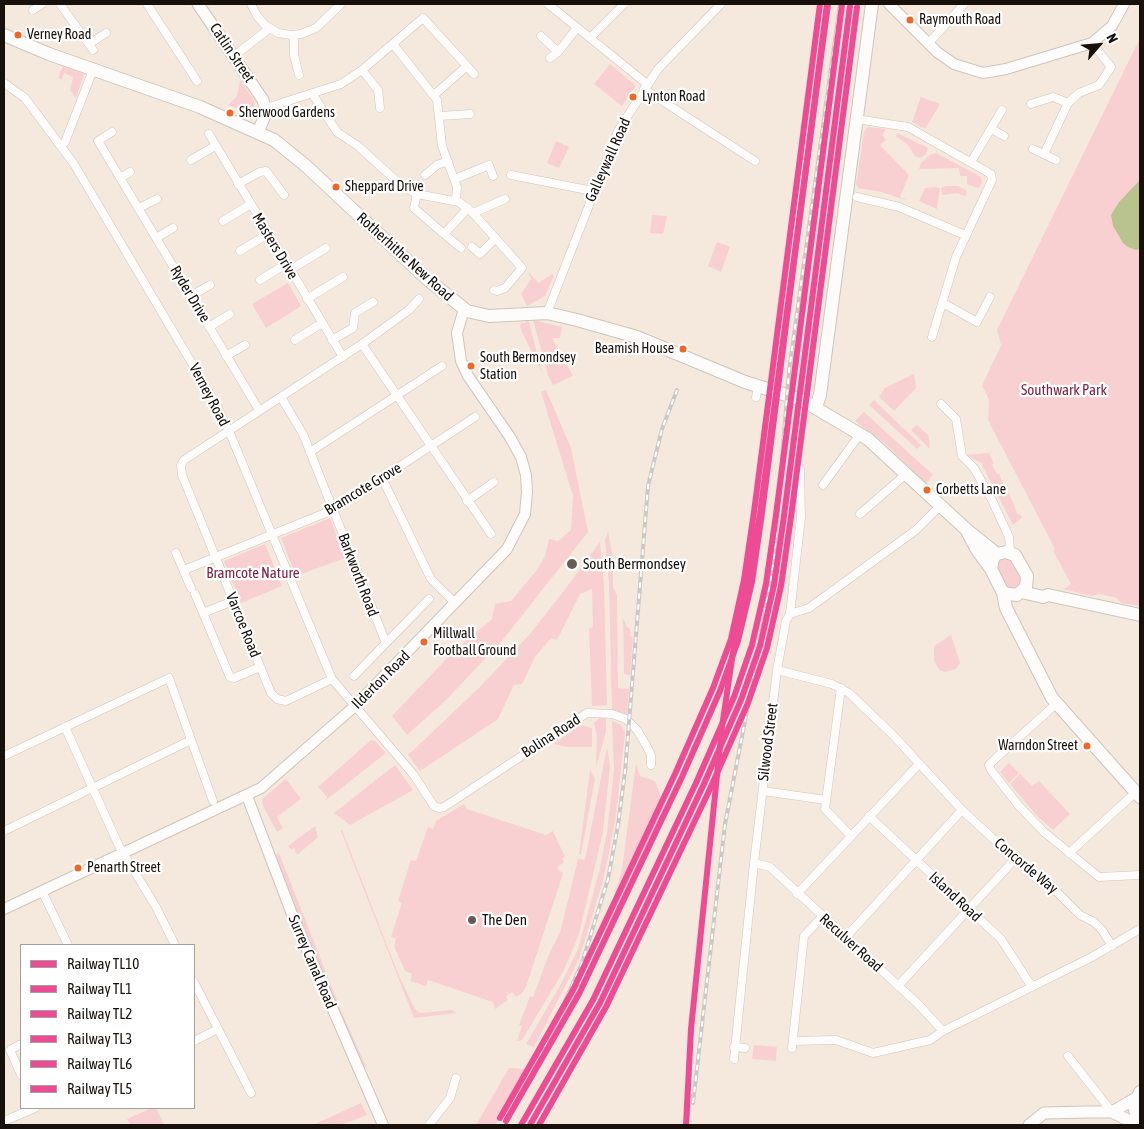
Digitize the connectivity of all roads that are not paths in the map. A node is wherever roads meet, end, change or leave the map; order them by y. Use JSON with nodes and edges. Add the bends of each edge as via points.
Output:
{"nodes":[{"id":1,"x":42,"y":4,"type":"edge"},
{"id":2,"x":60,"y":4,"type":"edge"},
{"id":3,"x":147,"y":4,"type":"edge"},
{"id":4,"x":198,"y":4,"type":"edge"},
{"id":5,"x":252,"y":4,"type":"edge"},
{"id":6,"x":341,"y":4,"type":"edge"},
{"id":7,"x":548,"y":4,"type":"edge"},
{"id":8,"x":624,"y":4,"type":"edge"},
{"id":9,"x":721,"y":4,"type":"edge"},
{"id":10,"x":872,"y":4,"type":"edge"},
{"id":11,"x":889,"y":4,"type":"edge"},
{"id":12,"x":964,"y":4,"type":"edge"},
{"id":13,"x":1124,"y":4,"type":"edge"},
{"id":14,"x":33,"y":10,"type":"dead end"},
{"id":15,"x":270,"y":28,"type":"junction"},
{"id":16,"x":577,"y":28,"type":"junction"},
{"id":17,"x":106,"y":33,"type":"dead end"},
{"id":18,"x":4,"y":35,"type":"edge"},
{"id":19,"x":294,"y":35,"type":"junction"},
{"id":20,"x":541,"y":36,"type":"dead end"},
{"id":21,"x":590,"y":38,"type":"junction"},
{"id":22,"x":1092,"y":43,"type":"junction"},
{"id":23,"x":393,"y":44,"type":"junction"},
{"id":24,"x":928,"y":44,"type":"junction"},
{"id":25,"x":558,"y":52,"type":"junction"},
{"id":26,"x":234,"y":56,"type":"junction"},
{"id":27,"x":550,"y":58,"type":"dead end"},
{"id":28,"x":468,"y":66,"type":"junction"},
{"id":29,"x":93,"y":70,"type":"junction"},
{"id":30,"x":362,"y":70,"type":"junction"},
{"id":31,"x":474,"y":74,"type":"dead end"},
{"id":32,"x":299,"y":75,"type":"dead end"},
{"id":33,"x":197,"y":81,"type":"dead end"},
{"id":34,"x":4,"y":84,"type":"edge"},
{"id":35,"x":645,"y":87,"type":"junction"},
{"id":36,"x":313,"y":95,"type":"junction"},
{"id":37,"x":434,"y":95,"type":"junction"},
{"id":38,"x":1068,"y":103,"type":"junction"},
{"id":39,"x":1031,"y":104,"type":"dead end"},
{"id":40,"x":266,"y":108,"type":"junction"},
{"id":41,"x":380,"y":108,"type":"dead end"},
{"id":42,"x":1002,"y":110,"type":"dead end"},
{"id":43,"x":470,"y":114,"type":"dead end"},
{"id":44,"x":440,"y":116,"type":"junction"},
{"id":45,"x":856,"y":119,"type":"junction"},
{"id":46,"x":991,"y":129,"type":"junction"},
{"id":47,"x":112,"y":132,"type":"dead end"},
{"id":48,"x":258,"y":132,"type":"junction"},
{"id":49,"x":208,"y":134,"type":"dead end"},
{"id":50,"x":1004,"y":136,"type":"dead end"},
{"id":51,"x":61,"y":145,"type":"junction"},
{"id":52,"x":216,"y":146,"type":"junction"},
{"id":53,"x":1033,"y":149,"type":"dead end"},
{"id":54,"x":1044,"y":154,"type":"junction"},
{"id":55,"x":191,"y":160,"type":"dead end"},
{"id":56,"x":1056,"y":160,"type":"dead end"},
{"id":57,"x":448,"y":161,"type":"junction"},
{"id":58,"x":755,"y":162,"type":"dead end"},
{"id":59,"x":971,"y":162,"type":"junction"},
{"id":60,"x":130,"y":172,"type":"dead end"},
{"id":61,"x":425,"y":175,"type":"dead end"},
{"id":62,"x":511,"y":175,"type":"dead end"},
{"id":63,"x":493,"y":176,"type":"dead end"},
{"id":64,"x":120,"y":178,"type":"junction"},
{"id":65,"x":455,"y":179,"type":"junction"},
{"id":66,"x":238,"y":184,"type":"junction"},
{"id":67,"x":593,"y":191,"type":"junction"},
{"id":68,"x":418,"y":194,"type":"junction"},
{"id":69,"x":284,"y":195,"type":"dead end"},
{"id":70,"x":856,"y":197,"type":"dead end"},
{"id":71,"x":157,"y":199,"type":"dead end"},
{"id":72,"x":505,"y":199,"type":"dead end"},
{"id":73,"x":456,"y":201,"type":"junction"},
{"id":74,"x":251,"y":204,"type":"junction"},
{"id":75,"x":139,"y":208,"type":"junction"},
{"id":76,"x":470,"y":210,"type":"junction"},
{"id":77,"x":223,"y":221,"type":"dead end"},
{"id":78,"x":173,"y":228,"type":"dead end"},
{"id":79,"x":268,"y":234,"type":"junction"},
{"id":80,"x":444,"y":234,"type":"junction"},
{"id":81,"x":965,"y":235,"type":"junction"},
{"id":82,"x":156,"y":238,"type":"junction"},
{"id":83,"x":496,"y":238,"type":"junction"},
{"id":84,"x":472,"y":247,"type":"dead end"},
{"id":85,"x":326,"y":248,"type":"dead end"},
{"id":86,"x":461,"y":248,"type":"dead end"},
{"id":87,"x":240,"y":251,"type":"dead end"},
{"id":88,"x":288,"y":267,"type":"junction"},
{"id":89,"x":342,"y":277,"type":"dead end"},
{"id":90,"x":260,"y":280,"type":"dead end"},
{"id":91,"x":210,"y":285,"type":"dead end"},
{"id":92,"x":494,"y":290,"type":"dead end"},
{"id":93,"x":191,"y":296,"type":"junction"},
{"id":94,"x":990,"y":297,"type":"dead end"},
{"id":95,"x":307,"y":299,"type":"junction"},
{"id":96,"x":419,"y":299,"type":"dead end"},
{"id":97,"x":373,"y":302,"type":"dead end"},
{"id":98,"x":943,"y":303,"type":"junction"},
{"id":99,"x":464,"y":309,"type":"junction"},
{"id":100,"x":230,"y":314,"type":"dead end"},
{"id":101,"x":547,"y":314,"type":"junction"},
{"id":102,"x":322,"y":323,"type":"junction"},
{"id":103,"x":209,"y":327,"type":"junction"},
{"id":104,"x":932,"y":337,"type":"dead end"},
{"id":105,"x":295,"y":340,"type":"dead end"},
{"id":106,"x":332,"y":340,"type":"junction"},
{"id":107,"x":362,"y":344,"type":"junction"},
{"id":108,"x":245,"y":345,"type":"dead end"},
{"id":109,"x":226,"y":356,"type":"junction"},
{"id":110,"x":343,"y":357,"type":"junction"},
{"id":111,"x":442,"y":366,"type":"dead end"},
{"id":112,"x":281,"y":396,"type":"junction"},
{"id":113,"x":396,"y":396,"type":"junction"},
{"id":114,"x":941,"y":404,"type":"dead end"},
{"id":115,"x":816,"y":407,"type":"junction"},
{"id":116,"x":260,"y":410,"type":"junction"},
{"id":117,"x":475,"y":417,"type":"dead end"},
{"id":118,"x":229,"y":431,"type":"junction"},
{"id":119,"x":860,"y":434,"type":"junction"},
{"id":120,"x":431,"y":447,"type":"junction"},
{"id":121,"x":310,"y":452,"type":"junction"},
{"id":122,"x":800,"y":469,"type":"dead end"},
{"id":123,"x":906,"y":474,"type":"junction"},
{"id":124,"x":382,"y":478,"type":"junction"},
{"id":125,"x":494,"y":482,"type":"dead end"},
{"id":126,"x":823,"y":485,"type":"dead end"},
{"id":127,"x":467,"y":501,"type":"junction"},
{"id":128,"x":941,"y":505,"type":"junction"},
{"id":129,"x":333,"y":510,"type":"junction"},
{"id":130,"x":860,"y":514,"type":"dead end"},
{"id":131,"x":968,"y":532,"type":"junction"},
{"id":132,"x":491,"y":534,"type":"dead end"},
{"id":133,"x":271,"y":535,"type":"junction"},
{"id":134,"x":1010,"y":552,"type":"junction"},
{"id":135,"x":176,"y":553,"type":"dead end"},
{"id":136,"x":997,"y":554,"type":"junction"},
{"id":137,"x":215,"y":557,"type":"junction"},
{"id":138,"x":991,"y":569,"type":"junction"},
{"id":139,"x":184,"y":570,"type":"junction"},
{"id":140,"x":1027,"y":576,"type":"junction"},
{"id":141,"x":1013,"y":593,"type":"junction"},
{"id":142,"x":1048,"y":595,"type":"junction"},
{"id":143,"x":429,"y":599,"type":"dead end"},
{"id":144,"x":233,"y":601,"type":"junction"},
{"id":145,"x":455,"y":603,"type":"junction"},
{"id":146,"x":203,"y":613,"type":"junction"},
{"id":147,"x":790,"y":614,"type":"junction"},
{"id":148,"x":1140,"y":615,"type":"edge"},
{"id":149,"x":386,"y":643,"type":"junction"},
{"id":150,"x":260,"y":667,"type":"junction"},
{"id":151,"x":777,"y":670,"type":"junction"},
{"id":152,"x":354,"y":676,"type":"dead end"},
{"id":153,"x":332,"y":679,"type":"junction"},
{"id":154,"x":840,"y":688,"type":"junction"},
{"id":155,"x":1056,"y":704,"type":"junction"},
{"id":156,"x":355,"y":706,"type":"junction"},
{"id":157,"x":65,"y":727,"type":"junction"},
{"id":158,"x":191,"y":740,"type":"junction"},
{"id":159,"x":4,"y":756,"type":"edge"},
{"id":160,"x":651,"y":765,"type":"dead end"},
{"id":161,"x":918,"y":765,"type":"junction"},
{"id":162,"x":93,"y":787,"type":"junction"},
{"id":163,"x":763,"y":791,"type":"junction"},
{"id":164,"x":1138,"y":794,"type":"edge"},
{"id":165,"x":246,"y":796,"type":"junction"},
{"id":166,"x":826,"y":800,"type":"junction"},
{"id":167,"x":213,"y":802,"type":"dead end"},
{"id":168,"x":436,"y":807,"type":"joint"},
{"id":169,"x":962,"y":810,"type":"junction"},
{"id":170,"x":870,"y":816,"type":"junction"},
{"id":171,"x":4,"y":831,"type":"edge"},
{"id":172,"x":851,"y":836,"type":"junction"},
{"id":173,"x":123,"y":852,"type":"junction"},
{"id":174,"x":1069,"y":853,"type":"junction"},
{"id":175,"x":1015,"y":859,"type":"junction"},
{"id":176,"x":916,"y":861,"type":"junction"},
{"id":177,"x":754,"y":863,"type":"junction"},
{"id":178,"x":1140,"y":875,"type":"edge"},
{"id":179,"x":42,"y":891,"type":"junction"},
{"id":180,"x":797,"y":894,"type":"junction"},
{"id":181,"x":4,"y":909,"type":"edge"},
{"id":182,"x":969,"y":910,"type":"junction"},
{"id":183,"x":822,"y":917,"type":"junction"},
{"id":184,"x":1140,"y":929,"type":"edge"},
{"id":185,"x":846,"y":937,"type":"junction"},
{"id":186,"x":68,"y":944,"type":"edge"},
{"id":187,"x":175,"y":944,"type":"edge"},
{"id":188,"x":1112,"y":946,"type":"junction"},
{"id":189,"x":195,"y":984,"type":"edge"},
{"id":190,"x":898,"y":986,"type":"junction"},
{"id":191,"x":1032,"y":987,"type":"junction"},
{"id":192,"x":218,"y":1029,"type":"junction"},
{"id":193,"x":943,"y":1031,"type":"junction"},
{"id":194,"x":195,"y":1040,"type":"edge"},
{"id":195,"x":20,"y":1045,"type":"edge"},
{"id":196,"x":734,"y":1047,"type":"junction"},
{"id":197,"x":745,"y":1048,"type":"dead end"},
{"id":198,"x":1068,"y":1056,"type":"dead end"},
{"id":199,"x":734,"y":1059,"type":"dead end"},
{"id":200,"x":20,"y":1073,"type":"edge"},
{"id":201,"x":456,"y":1078,"type":"dead end"},
{"id":202,"x":251,"y":1094,"type":"dead end"},
{"id":203,"x":1138,"y":1095,"type":"edge"},
{"id":204,"x":33,"y":1109,"type":"edge"},
{"id":205,"x":1112,"y":1112,"type":"junction"},
{"id":206,"x":4,"y":1121,"type":"edge"},
{"id":207,"x":384,"y":1125,"type":"edge"},
{"id":208,"x":430,"y":1125,"type":"edge"},
{"id":209,"x":1029,"y":1125,"type":"edge"},
{"id":210,"x":1139,"y":1125,"type":"edge"}],
"edges":[{"from":1,"to":14,"type":"street"},
{"from":2,"to":17,"type":"street","via":[[91,47]]},
{"from":3,"to":33,"type":"street"},
{"from":4,"to":26,"type":"main road","name":"Catlin Street"},
{"from":5,"to":15,"type":"street","via":[[257,16]]},
{"from":6,"to":19,"type":"street","via":[[316,28]]},
{"from":7,"to":16,"type":"street"},
{"from":8,"to":21,"type":"street"},
{"from":9,"to":35,"type":"street","name":"Galleywall Road","via":[[668,57]]},
{"from":10,"to":45,"type":"main road"},
{"from":11,"to":24,"type":"street"},
{"from":12,"to":24,"type":"street"},
{"from":13,"to":22,"type":"street","via":[[1112,26]]},
{"from":15,"to":19,"type":"street"},
{"from":15,"to":26,"type":"street"},
{"from":16,"to":21,"type":"street"},
{"from":16,"to":25,"type":"street"},
{"from":18,"to":29,"type":"main road","name":"Rotherhithe New Road"},
{"from":19,"to":32,"type":"street"},
{"from":20,"to":25,"type":"street"},
{"from":21,"to":35,"type":"street"},
{"from":22,"to":24,"type":"street","via":[[983,73],[954,64]]},
{"from":22,"to":38,"type":"street","via":[[1111,68],[1099,85],[1079,93]]},
{"from":23,"to":28,"type":"street","via":[[423,18]]},
{"from":23,"to":30,"type":"street"},
{"from":23,"to":37,"type":"street"},
{"from":25,"to":27,"type":"street"},
{"from":26,"to":40,"type":"main road","name":"Catlin Street"},
{"from":28,"to":31,"type":"street"},
{"from":28,"to":37,"type":"street"},
{"from":29,"to":48,"type":"main road","name":"Rotherhithe New Road","via":[[195,105]]},
{"from":29,"to":51,"type":"street","via":[[65,142]]},
{"from":30,"to":36,"type":"street","via":[[337,87]]},
{"from":30,"to":41,"type":"street","via":[[378,90]]},
{"from":34,"to":51,"type":"street","name":"Verney Road","via":[[25,98]]},
{"from":35,"to":58,"type":"street"},
{"from":35,"to":67,"type":"street","name":"Galleywall Road","via":[[618,131]]},
{"from":36,"to":40,"type":"street"},
{"from":36,"to":68,"type":"street","via":[[337,132],[358,146],[402,186]]},
{"from":37,"to":44,"type":"street"},
{"from":38,"to":39,"type":"street","via":[[1054,98]]},
{"from":38,"to":54,"type":"street"},
{"from":40,"to":48,"type":"main road"},
{"from":42,"to":46,"type":"street"},
{"from":43,"to":44,"type":"street"},
{"from":44,"to":57,"type":"street","via":[[442,146]]},
{"from":45,"to":59,"type":"street","via":[[908,127]]},
{"from":45,"to":115,"type":"main road"},
{"from":46,"to":50,"type":"street"},
{"from":46,"to":59,"type":"street"},
{"from":47,"to":64,"type":"street","name":"Ryder Drive","via":[[98,141]]},
{"from":48,"to":99,"type":"main road","name":"Rotherhithe New Road","via":[[290,153]]},
{"from":49,"to":52,"type":"street","name":"Masters Drive"},
{"from":51,"to":118,"type":"street","name":"Verney Road","via":[[175,333]]},
{"from":52,"to":55,"type":"street"},
{"from":52,"to":66,"type":"street","name":"Masters Drive"},
{"from":53,"to":54,"type":"street"},
{"from":54,"to":56,"type":"street"},
{"from":57,"to":61,"type":"street"},
{"from":57,"to":65,"type":"street"},
{"from":59,"to":81,"type":"street","via":[[991,174],[992,180]]},
{"from":60,"to":64,"type":"street"},
{"from":62,"to":67,"type":"street"},
{"from":63,"to":65,"type":"street","via":[[489,165]]},
{"from":64,"to":75,"type":"street","name":"Ryder Drive"},
{"from":65,"to":73,"type":"street"},
{"from":66,"to":69,"type":"street","via":[[265,170]]},
{"from":66,"to":74,"type":"street","name":"Masters Drive"},
{"from":67,"to":101,"type":"street","name":"Galleywall Road"},
{"from":68,"to":73,"type":"street"},
{"from":68,"to":80,"type":"street","via":[[414,208]]},
{"from":70,"to":81,"type":"street","via":[[899,207]]},
{"from":71,"to":75,"type":"street"},
{"from":72,"to":76,"type":"street"},
{"from":73,"to":76,"type":"street"},
{"from":74,"to":77,"type":"street"},
{"from":74,"to":79,"type":"street","name":"Masters Drive"},
{"from":75,"to":82,"type":"street","name":"Ryder Drive"},
{"from":76,"to":80,"type":"street"},
{"from":76,"to":83,"type":"street"},
{"from":78,"to":82,"type":"street"},
{"from":79,"to":87,"type":"street"},
{"from":79,"to":88,"type":"street","name":"Masters Drive"},
{"from":80,"to":86,"type":"street"},
{"from":81,"to":98,"type":"street"},
{"from":82,"to":93,"type":"street","name":"Ryder Drive"},
{"from":83,"to":84,"type":"street","via":[[480,254]]},
{"from":83,"to":92,"type":"street","via":[[522,268],[505,288]]},
{"from":85,"to":88,"type":"street"},
{"from":88,"to":90,"type":"street"},
{"from":88,"to":95,"type":"street","name":"Masters Drive"},
{"from":89,"to":95,"type":"street"},
{"from":91,"to":93,"type":"street"},
{"from":93,"to":103,"type":"street","name":"Ryder Drive"},
{"from":94,"to":98,"type":"street","via":[[977,322]]},
{"from":95,"to":102,"type":"street","name":"Masters Drive"},
{"from":96,"to":107,"type":"street"},
{"from":97,"to":106,"type":"street","via":[[355,313],[353,328]]},
{"from":98,"to":104,"type":"street"},
{"from":99,"to":101,"type":"main road","name":"Rotherhithe New Road","via":[[489,316]]},
{"from":99,"to":145,"type":"street","name":"Ilderton Road","via":[[457,333],[461,361],[518,451],[525,469],[527,492],[524,518],[507,549]]},
{"from":100,"to":103,"type":"street"},
{"from":101,"to":115,"type":"main road","name":"Rotherhithe New Road","via":[[637,337],[757,392],[788,394]]},
{"from":102,"to":105,"type":"street"},
{"from":102,"to":106,"type":"street","name":"Masters Drive"},
{"from":103,"to":109,"type":"street","name":"Ryder Drive"},
{"from":106,"to":110,"type":"street","name":"Masters Drive"},
{"from":107,"to":110,"type":"street"},
{"from":107,"to":113,"type":"street"},
{"from":108,"to":109,"type":"street"},
{"from":109,"to":116,"type":"street","name":"Ryder Drive"},
{"from":110,"to":112,"type":"street"},
{"from":111,"to":113,"type":"street"},
{"from":112,"to":116,"type":"street"},
{"from":112,"to":121,"type":"street","name":"Barkworth Road","via":[[301,429]]},
{"from":113,"to":120,"type":"street"},
{"from":113,"to":121,"type":"street"},
{"from":114,"to":134,"type":"street","via":[[956,419],[962,456],[974,468],[992,500],[1009,537]]},
{"from":115,"to":119,"type":"main road","name":"Rotherhithe New Road"},
{"from":116,"to":118,"type":"street"},
{"from":117,"to":120,"type":"street","name":"Bramcote Grove"},
{"from":118,"to":133,"type":"street","name":"Verney Road"},
{"from":118,"to":137,"type":"street","name":"Varcoe Road","via":[[184,460],[180,467]]},
{"from":119,"to":123,"type":"main road","name":"Rotherhithe New Road"},
{"from":119,"to":126,"type":"street"},
{"from":120,"to":124,"type":"street","name":"Bramcote Grove"},
{"from":120,"to":127,"type":"street"},
{"from":121,"to":129,"type":"street","name":"Barkworth Road"},
{"from":122,"to":147,"type":"street","name":"Silwood Street","via":[[801,517]]},
{"from":123,"to":128,"type":"main road","name":"Rotherhithe New Road"},
{"from":123,"to":130,"type":"street"},
{"from":124,"to":129,"type":"street","name":"Bramcote Grove"},
{"from":124,"to":145,"type":"street","via":[[431,579]]},
{"from":125,"to":127,"type":"street"},
{"from":127,"to":132,"type":"street"},
{"from":128,"to":131,"type":"main road","name":"Rotherhithe New Road"},
{"from":128,"to":147,"type":"street","via":[[916,530],[809,608]]},
{"from":129,"to":133,"type":"street","name":"Bramcote Grove"},
{"from":129,"to":149,"type":"street","name":"Barkworth Road"},
{"from":131,"to":136,"type":"main road","name":"Rotherhithe New Road"},
{"from":131,"to":138,"type":"main road","name":"Rotherhithe New Road"},
{"from":133,"to":137,"type":"street","name":"Bramcote Grove"},
{"from":133,"to":153,"type":"street","name":"Verney Road"},
{"from":134,"to":136,"type":"main road"},
{"from":134,"to":140,"type":"main road"},
{"from":135,"to":139,"type":"street"},
{"from":136,"to":138,"type":"main road","via":[[991,562]]},
{"from":137,"to":139,"type":"street","name":"Bramcote Grove"},
{"from":137,"to":144,"type":"street","name":"Varcoe Road"},
{"from":138,"to":141,"type":"main road","name":"Rotherhithe New Road"},
{"from":139,"to":146,"type":"street"},
{"from":140,"to":141,"type":"main road","via":[[1026,587]]},
{"from":140,"to":142,"type":"main road"},
{"from":141,"to":142,"type":"main road"},
{"from":141,"to":155,"type":"main road","via":[[1006,608]]},
{"from":142,"to":148,"type":"main road"},
{"from":143,"to":149,"type":"street"},
{"from":144,"to":146,"type":"street"},
{"from":144,"to":150,"type":"street","name":"Varcoe Road"},
{"from":145,"to":156,"type":"street","name":"Ilderton Road"},
{"from":146,"to":150,"type":"street","via":[[230,677]]},
{"from":147,"to":151,"type":"street","name":"Silwood Street"},
{"from":149,"to":152,"type":"street"},
{"from":150,"to":153,"type":"street","name":"Varcoe Road","via":[[271,693],[282,701]]},
{"from":151,"to":154,"type":"street"},
{"from":151,"to":163,"type":"street","name":"Silwood Street"},
{"from":153,"to":156,"type":"street","name":"Verney Road"},
{"from":154,"to":161,"type":"street","name":"Concorde Way","via":[[874,716]]},
{"from":154,"to":166,"type":"street"},
{"from":155,"to":164,"type":"main road"},
{"from":155,"to":174,"type":"street","via":[[989,765],[1019,806]]},
{"from":156,"to":165,"type":"street","name":"Ilderton Road","via":[[269,782]]},
{"from":156,"to":168,"type":"street","name":"Verney Road","via":[[413,774]]},
{"from":157,"to":158,"type":"street","via":[[169,678]]},
{"from":157,"to":159,"type":"street"},
{"from":157,"to":162,"type":"street"},
{"from":158,"to":162,"type":"street"},
{"from":158,"to":167,"type":"street"},
{"from":160,"to":168,"type":"street","name":"Bolina Road","via":[[651,755],[638,730],[626,719],[612,714],[587,713],[444,807]]},
{"from":161,"to":169,"type":"street","name":"Concorde Way"},
{"from":161,"to":170,"type":"street"},
{"from":162,"to":171,"type":"street"},
{"from":162,"to":173,"type":"street"},
{"from":163,"to":166,"type":"street"},
{"from":163,"to":177,"type":"street","name":"Silwood Street","via":[[753,836]]},
{"from":164,"to":174,"type":"street"},
{"from":165,"to":173,"type":"street","name":"Ilderton Road"},
{"from":165,"to":207,"type":"street","name":"Surrey Canal Road","via":[[295,922]]},
{"from":166,"to":172,"type":"street","via":[[826,813]]},
{"from":169,"to":175,"type":"street","name":"Concorde Way"},
{"from":169,"to":176,"type":"street"},
{"from":170,"to":172,"type":"street"},
{"from":170,"to":176,"type":"street","name":"Island Road"},
{"from":172,"to":180,"type":"street"},
{"from":173,"to":179,"type":"street","name":"Ilderton Road"},
{"from":173,"to":187,"type":"street"},
{"from":174,"to":178,"type":"street","via":[[1099,877]]},
{"from":175,"to":182,"type":"street"},
{"from":175,"to":188,"type":"street","name":"Concorde Way","via":[[1038,880],[1050,885],[1080,915],[1094,922]]},
{"from":176,"to":182,"type":"street","name":"Island Road"},
{"from":176,"to":185,"type":"street"},
{"from":177,"to":180,"type":"street","name":"Reculver Road","via":[[770,867]]},
{"from":177,"to":196,"type":"street","name":"Silwood Street"},
{"from":179,"to":181,"type":"street","name":"Ilderton Road"},
{"from":179,"to":186,"type":"street"},
{"from":180,"to":183,"type":"street","name":"Reculver Road"},
{"from":182,"to":190,"type":"street"},
{"from":182,"to":191,"type":"street","name":"Island Road","via":[[1001,939]]},
{"from":183,"to":185,"type":"street","name":"Reculver Road"},
{"from":183,"to":193,"type":"street","via":[[804,936],[792,1044],[836,1040],[874,1054],[930,1040]]},
{"from":184,"to":188,"type":"street"},
{"from":185,"to":190,"type":"street","name":"Reculver Road"},
{"from":188,"to":191,"type":"street"},
{"from":189,"to":192,"type":"street"},
{"from":190,"to":193,"type":"street","name":"Reculver Road"},
{"from":191,"to":193,"type":"street"},
{"from":192,"to":194,"type":"street"},
{"from":192,"to":202,"type":"street"},
{"from":195,"to":200,"type":"street","via":[[10,1050]]},
{"from":196,"to":197,"type":"street"},
{"from":196,"to":199,"type":"street","name":"Silwood Street"},
{"from":198,"to":205,"type":"street"},
{"from":201,"to":208,"type":"street","via":[[450,1098]]},
{"from":203,"to":205,"type":"main road"},
{"from":203,"to":210,"type":"main road","via":[[1135,1110]]},
{"from":204,"to":206,"type":"street"},
{"from":205,"to":209,"type":"main road","via":[[1044,1113]]},
{"from":205,"to":210,"type":"main road"}]}
